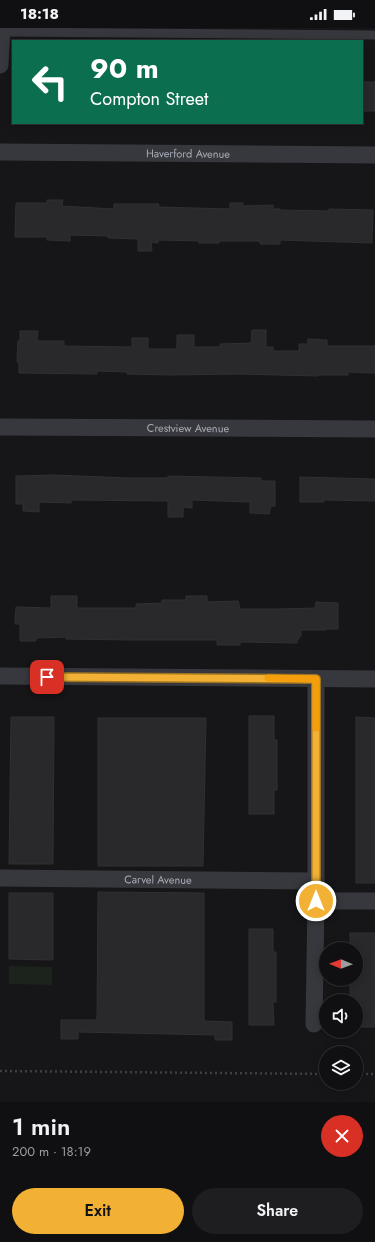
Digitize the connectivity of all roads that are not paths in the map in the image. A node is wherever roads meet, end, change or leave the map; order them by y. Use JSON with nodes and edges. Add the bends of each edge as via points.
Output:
{"nodes":[{"id":1,"x":2,"y":30,"type":"edge"},
{"id":2,"x":375,"y":35,"type":"edge"},
{"id":3,"x":0,"y":65,"type":"edge"},
{"id":4,"x":0,"y":152,"type":"edge"},
{"id":5,"x":375,"y":155,"type":"edge"},
{"id":6,"x":0,"y":427,"type":"edge"},
{"id":7,"x":375,"y":429,"type":"edge"},
{"id":8,"x":0,"y":676,"type":"edge"},
{"id":9,"x":316,"y":679,"type":"junction"},
{"id":10,"x":375,"y":679,"type":"edge"},
{"id":11,"x":0,"y":878,"type":"edge"},
{"id":12,"x":316,"y":881,"type":"junction"},
{"id":13,"x":316,"y":901,"type":"junction"},
{"id":14,"x":375,"y":901,"type":"edge"},
{"id":15,"x":314,"y":1024,"type":"dead end"}],
"edges":[{"from":1,"to":2,"type":"lane"},
{"from":1,"to":3,"type":"street"},
{"from":4,"to":5,"type":"street","name":"Haverford Avenue"},
{"from":6,"to":7,"type":"street","name":"Crestview Avenue"},
{"from":8,"to":9,"type":"street"},
{"from":9,"to":10,"type":"street"},
{"from":9,"to":12,"type":"street"},
{"from":11,"to":12,"type":"street","name":"Carvel Avenue"},
{"from":12,"to":13,"type":"street"},
{"from":13,"to":14,"type":"street"},
{"from":13,"to":15,"type":"street"}]}
